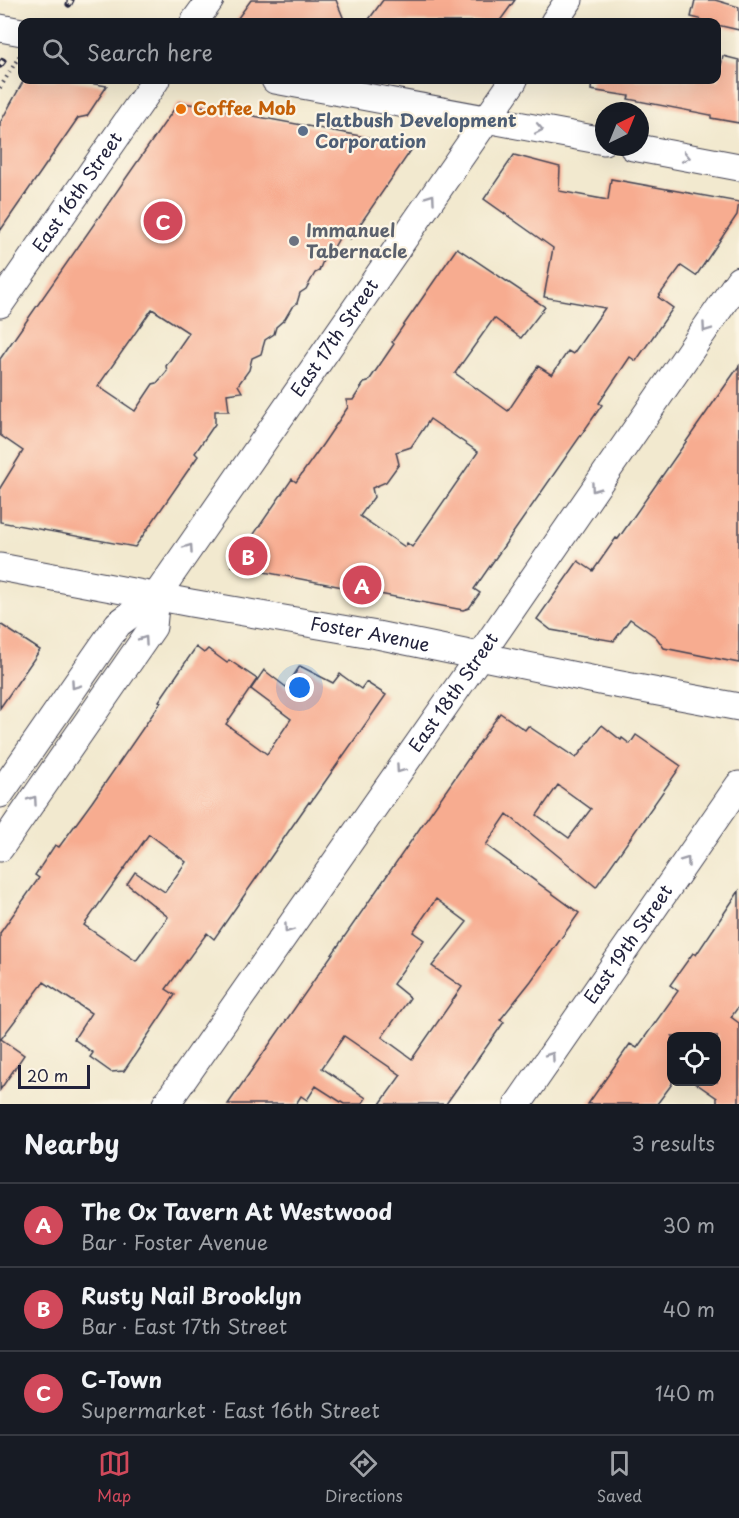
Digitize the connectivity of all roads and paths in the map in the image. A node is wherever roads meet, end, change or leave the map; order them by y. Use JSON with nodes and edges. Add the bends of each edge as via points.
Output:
{"nodes":[{"id":1,"x":210,"y":0,"type":"edge"},
{"id":2,"x":569,"y":0,"type":"edge"},
{"id":3,"x":197,"y":18,"type":"edge"},
{"id":4,"x":557,"y":18,"type":"edge"},
{"id":5,"x":0,"y":28,"type":"edge"},
{"id":6,"x":18,"y":42,"type":"edge"},
{"id":7,"x":18,"y":50,"type":"edge"},
{"id":8,"x":153,"y":84,"type":"edge"},
{"id":9,"x":297,"y":84,"type":"edge"},
{"id":10,"x":511,"y":84,"type":"edge"},
{"id":11,"x":0,"y":88,"type":"edge"},
{"id":12,"x":486,"y":119,"type":"junction"},
{"id":13,"x":595,"y":139,"type":"edge"},
{"id":14,"x":649,"y":150,"type":"edge"},
{"id":15,"x":739,"y":167,"type":"edge"},
{"id":16,"x":739,"y":280,"type":"edge"},
{"id":17,"x":0,"y":304,"type":"edge"},
{"id":18,"x":0,"y":567,"type":"edge"},
{"id":19,"x":156,"y":597,"type":"junction"},
{"id":20,"x":479,"y":655,"type":"junction"},
{"id":21,"x":739,"y":707,"type":"edge"},
{"id":22,"x":739,"y":785,"type":"edge"},
{"id":23,"x":0,"y":794,"type":"edge"},
{"id":24,"x":0,"y":848,"type":"edge"},
{"id":25,"x":166,"y":1104,"type":"edge"},
{"id":26,"x":518,"y":1104,"type":"edge"}],
"edges":[{"from":1,"to":3,"type":"street"},
{"from":2,"to":4,"type":"street"},
{"from":5,"to":6,"type":"street"},
{"from":7,"to":11,"type":"path"},
{"from":8,"to":17,"type":"street","name":"East 16th Street"},
{"from":9,"to":12,"type":"street"},
{"from":10,"to":12,"type":"street","name":"East 17th Street"},
{"from":12,"to":13,"type":"street","one_way":true},
{"from":19,"to":12,"type":"street","name":"East 17th Street","one_way":true},
{"from":14,"to":15,"type":"street","one_way":true},
{"from":16,"to":20,"type":"street","name":"East 18th Street","one_way":true},
{"from":18,"to":19,"type":"street","name":"Foster Avenue"},
{"from":19,"to":20,"type":"street","name":"Foster Avenue"},
{"from":19,"to":23,"type":"street","name":"East 17th Street","one_way":true,"via":[[118,624]]},
{"from":24,"to":19,"type":"street","name":"East 17th Street","one_way":true,"via":[[153,627]]},
{"from":20,"to":21,"type":"street","name":"Foster Avenue"},
{"from":20,"to":25,"type":"street","name":"East 18th Street","one_way":true},
{"from":26,"to":22,"type":"street","name":"East 19th Street","one_way":true}]}
